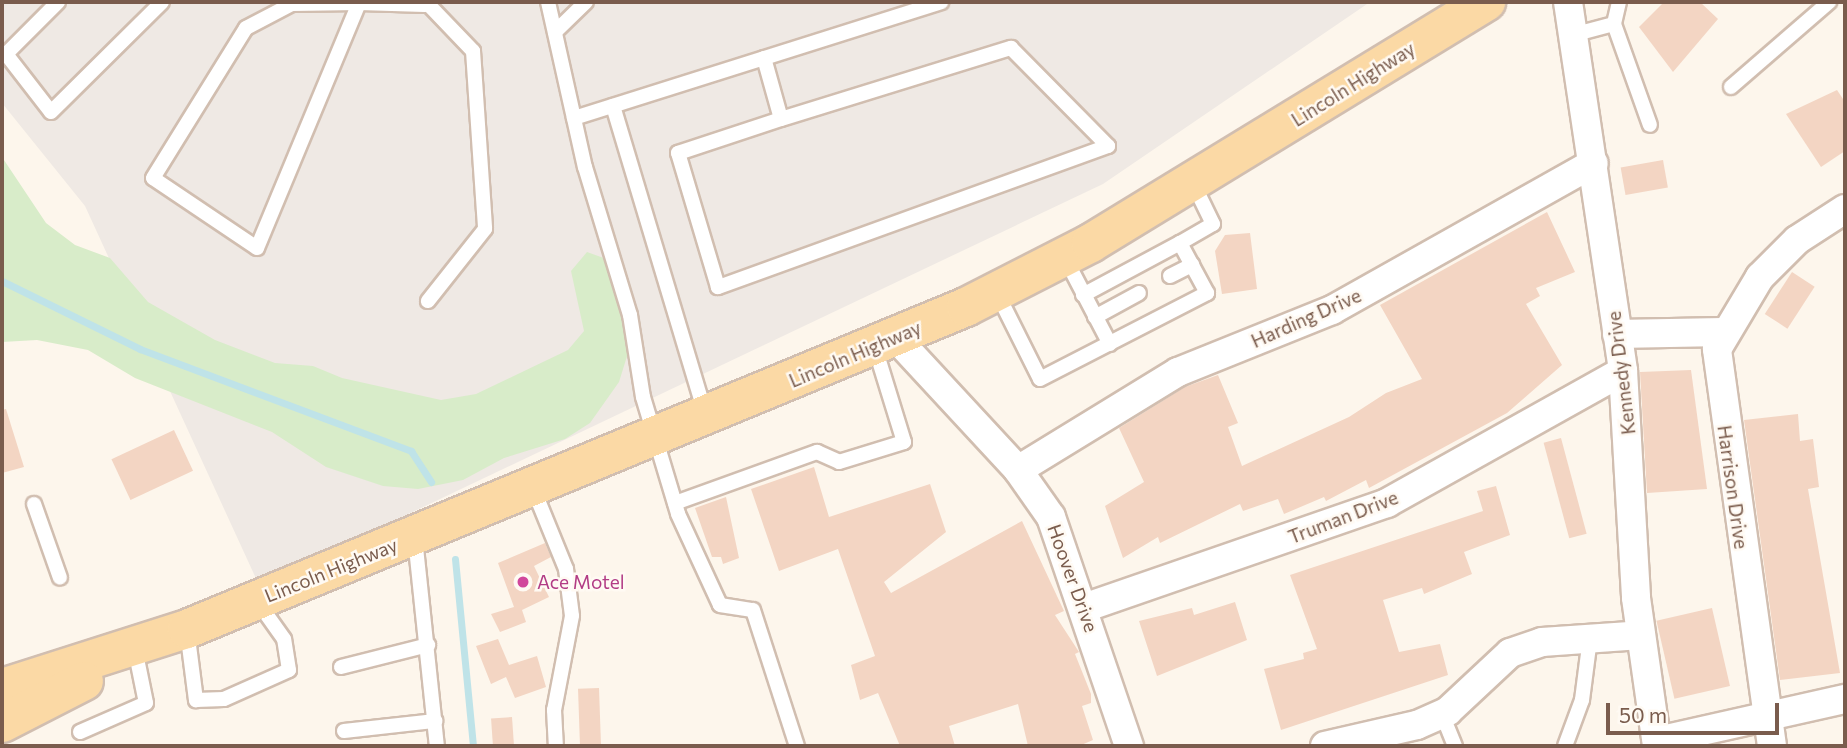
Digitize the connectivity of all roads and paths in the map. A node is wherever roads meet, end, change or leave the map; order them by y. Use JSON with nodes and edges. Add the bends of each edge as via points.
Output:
{"nodes":[{"id":1,"x":58,"y":2,"type":"edge"},
{"id":2,"x":162,"y":2,"type":"edge"},
{"id":3,"x":548,"y":2,"type":"edge"},
{"id":4,"x":586,"y":2,"type":"edge"},
{"id":5,"x":941,"y":2,"type":"edge"},
{"id":6,"x":1486,"y":2,"type":"edge"},
{"id":7,"x":1568,"y":2,"type":"edge"},
{"id":8,"x":1619,"y":2,"type":"edge"},
{"id":9,"x":1829,"y":2,"type":"edge"},
{"id":10,"x":359,"y":3,"type":"edge"},
{"id":11,"x":426,"y":3,"type":"edge"},
{"id":12,"x":1614,"y":24,"type":"junction"},
{"id":13,"x":555,"y":32,"type":"junction"},
{"id":14,"x":1576,"y":34,"type":"junction"},
{"id":15,"x":764,"y":58,"type":"junction"},
{"id":16,"x":1731,"y":87,"type":"dead end"},
{"id":17,"x":613,"y":106,"type":"junction"},
{"id":18,"x":574,"y":118,"type":"junction"},
{"id":19,"x":781,"y":119,"type":"junction"},
{"id":20,"x":1650,"y":125,"type":"dead end"},
{"id":21,"x":1594,"y":163,"type":"junction"},
{"id":22,"x":1192,"y":182,"type":"junction"},
{"id":23,"x":1845,"y":209,"type":"edge"},
{"id":24,"x":1180,"y":243,"type":"junction"},
{"id":25,"x":1064,"y":258,"type":"junction"},
{"id":26,"x":1192,"y":265,"type":"junction"},
{"id":27,"x":1170,"y":276,"type":"dead end"},
{"id":28,"x":997,"y":292,"type":"junction"},
{"id":29,"x":1139,"y":293,"type":"dead end"},
{"id":30,"x":1083,"y":295,"type":"junction"},
{"id":31,"x":429,"y":301,"type":"dead end"},
{"id":32,"x":1095,"y":317,"type":"junction"},
{"id":33,"x":1722,"y":332,"type":"junction"},
{"id":34,"x":1617,"y":334,"type":"junction"},
{"id":35,"x":885,"y":342,"type":"junction"},
{"id":36,"x":1110,"y":344,"type":"junction"},
{"id":37,"x":1623,"y":372,"type":"junction"},
{"id":38,"x":707,"y":417,"type":"junction"},
{"id":39,"x":655,"y":439,"type":"junction"},
{"id":40,"x":1018,"y":470,"type":"junction"},
{"id":41,"x":533,"y":488,"type":"junction"},
{"id":42,"x":675,"y":503,"type":"junction"},
{"id":43,"x":34,"y":504,"type":"dead end"},
{"id":44,"x":415,"y":536,"type":"junction"},
{"id":45,"x":60,"y":578,"type":"dead end"},
{"id":46,"x":257,"y":600,"type":"junction"},
{"id":47,"x":1084,"y":608,"type":"junction"},
{"id":48,"x":187,"y":629,"type":"junction"},
{"id":49,"x":1641,"y":635,"type":"junction"},
{"id":50,"x":1590,"y":638,"type":"junction"},
{"id":51,"x":428,"y":645,"type":"junction"},
{"id":52,"x":136,"y":654,"type":"junction"},
{"id":53,"x":341,"y":667,"type":"dead end"},
{"id":54,"x":2,"y":688,"type":"edge"},
{"id":55,"x":1845,"y":699,"type":"edge"},
{"id":56,"x":1442,"y":714,"type":"junction"},
{"id":57,"x":1765,"y":717,"type":"junction"},
{"id":58,"x":435,"y":721,"type":"junction"},
{"id":59,"x":2,"y":723,"type":"edge"},
{"id":60,"x":344,"y":731,"type":"dead end"},
{"id":61,"x":80,"y":732,"type":"dead end"},
{"id":62,"x":1657,"y":744,"type":"edge"},
{"id":63,"x":437,"y":746,"type":"edge"},
{"id":64,"x":556,"y":746,"type":"edge"},
{"id":65,"x":797,"y":746,"type":"edge"},
{"id":66,"x":1129,"y":746,"type":"edge"},
{"id":67,"x":1325,"y":746,"type":"edge"},
{"id":68,"x":1455,"y":746,"type":"edge"},
{"id":69,"x":1566,"y":746,"type":"edge"},
{"id":70,"x":1772,"y":746,"type":"edge"}],
"edges":[{"from":1,"to":2,"type":"lane","via":[[6,54],[51,112]]},
{"from":3,"to":13,"type":"lane"},
{"from":4,"to":13,"type":"lane"},
{"from":5,"to":15,"type":"lane"},
{"from":6,"to":22,"type":"main road","name":"Lincoln Highway"},
{"from":7,"to":14,"type":"street","name":"Kennedy Drive"},
{"from":8,"to":12,"type":"lane"},
{"from":9,"to":16,"type":"lane"},
{"from":10,"to":10,"type":"lane","via":[[257,248],[153,178],[246,28],[292,4]]},
{"from":10,"to":11,"type":"lane"},
{"from":11,"to":31,"type":"lane","via":[[473,51],[485,229]]},
{"from":12,"to":14,"type":"lane"},
{"from":12,"to":20,"type":"lane"},
{"from":13,"to":18,"type":"lane"},
{"from":14,"to":21,"type":"street","name":"Kennedy Drive"},
{"from":15,"to":17,"type":"lane"},
{"from":15,"to":19,"type":"lane"},
{"from":17,"to":18,"type":"lane"},
{"from":17,"to":38,"type":"lane"},
{"from":18,"to":39,"type":"lane","via":[[630,315]]},
{"from":19,"to":19,"type":"lane","via":[[1011,48],[1108,146],[718,287],[678,153]]},
{"from":21,"to":34,"type":"street","name":"Kennedy Drive"},
{"from":21,"to":40,"type":"street","name":"Harding Drive","via":[[1332,310],[1178,372]]},
{"from":22,"to":24,"type":"lane","via":[[1213,224]]},
{"from":22,"to":25,"type":"main road","name":"Lincoln Highway"},
{"from":23,"to":33,"type":"street","via":[[1797,240],[1759,277]]},
{"from":24,"to":26,"type":"lane"},
{"from":24,"to":30,"type":"lane"},
{"from":25,"to":28,"type":"main road","name":"Lincoln Highway"},
{"from":25,"to":30,"type":"lane"},
{"from":26,"to":27,"type":"lane"},
{"from":26,"to":36,"type":"lane","via":[[1207,293]]},
{"from":28,"to":35,"type":"main road","name":"Lincoln Highway"},
{"from":28,"to":36,"type":"lane","via":[[1040,379]]},
{"from":29,"to":32,"type":"lane"},
{"from":30,"to":32,"type":"lane"},
{"from":32,"to":36,"type":"lane"},
{"from":33,"to":34,"type":"street"},
{"from":33,"to":57,"type":"street","name":"Harrison Drive","via":[[1717,349],[1719,392]]},
{"from":34,"to":37,"type":"street","name":"Kennedy Drive"},
{"from":35,"to":38,"type":"main road","name":"Lincoln Highway"},
{"from":35,"to":40,"type":"street","name":"Hoover Drive"},
{"from":35,"to":42,"type":"lane","via":[[904,442],[839,462],[817,452]]},
{"from":37,"to":47,"type":"street","name":"Truman Drive","via":[[1387,503]]},
{"from":37,"to":49,"type":"street","name":"Kennedy Drive"},
{"from":38,"to":39,"type":"main road","name":"Lincoln Highway"},
{"from":39,"to":41,"type":"main road","name":"Lincoln Highway"},
{"from":39,"to":42,"type":"lane"},
{"from":40,"to":47,"type":"street","name":"Hoover Drive","via":[[1051,517]]},
{"from":41,"to":44,"type":"main road","name":"Lincoln Highway"},
{"from":41,"to":64,"type":"lane","via":[[566,569],[572,616],[554,710]]},
{"from":42,"to":65,"type":"lane","via":[[720,605],[753,610]]},
{"from":43,"to":45,"type":"lane"},
{"from":44,"to":46,"type":"main road","name":"Lincoln Highway"},
{"from":44,"to":51,"type":"lane"},
{"from":46,"to":48,"type":"main road","name":"Lincoln Highway"},
{"from":46,"to":48,"type":"lane","via":[[284,639],[289,670],[224,699],[196,700]]},
{"from":47,"to":66,"type":"street","name":"Hoover Drive"},
{"from":48,"to":52,"type":"main road","name":"Lincoln Highway"},
{"from":48,"to":54,"type":"main road","name":"Lincoln Highway"},
{"from":49,"to":50,"type":"street"},
{"from":49,"to":62,"type":"street","name":"Kennedy Drive"},
{"from":50,"to":56,"type":"street","via":[[1542,642],[1510,653]]},
{"from":50,"to":69,"type":"lane","via":[[1582,701]]},
{"from":51,"to":53,"type":"lane"},
{"from":51,"to":58,"type":"lane"},
{"from":52,"to":59,"type":"main road","name":"Lincoln Highway"},
{"from":52,"to":61,"type":"lane","via":[[146,703]]},
{"from":55,"to":57,"type":"street"},
{"from":56,"to":67,"type":"street","via":[[1417,725]]},
{"from":56,"to":68,"type":"lane"},
{"from":57,"to":62,"type":"street"},
{"from":57,"to":70,"type":"street","name":"Harrison Drive"},
{"from":58,"to":60,"type":"lane"},
{"from":58,"to":63,"type":"lane"}]}
